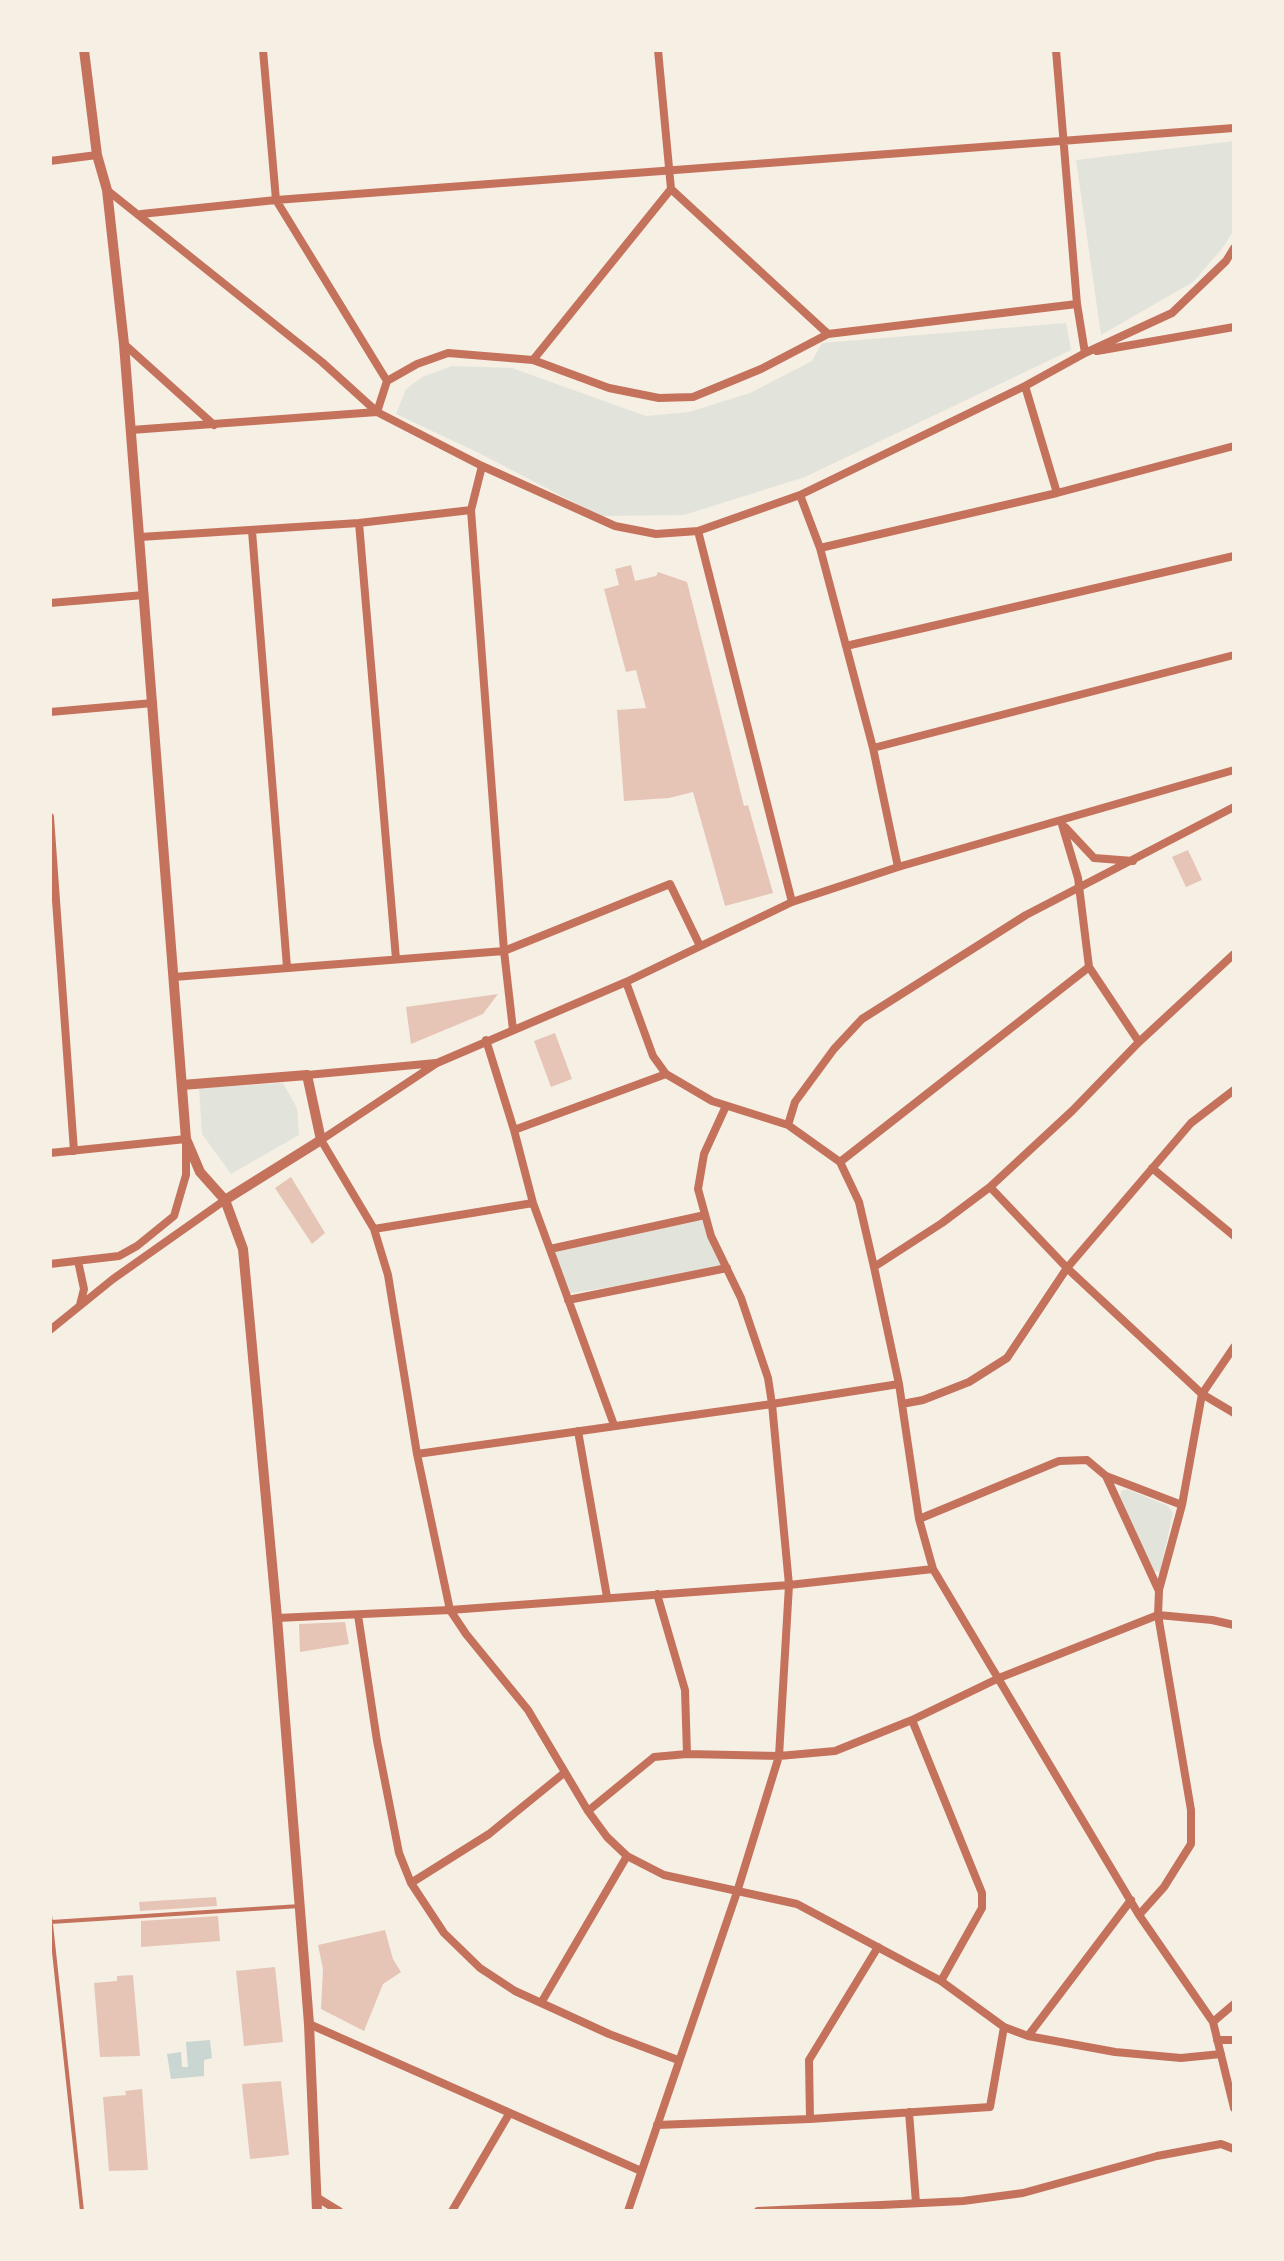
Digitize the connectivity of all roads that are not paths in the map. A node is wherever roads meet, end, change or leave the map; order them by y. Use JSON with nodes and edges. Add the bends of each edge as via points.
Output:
{"nodes":[{"id":1,"x":84,"y":50,"type":"edge"},
{"id":2,"x":263,"y":50,"type":"edge"},
{"id":3,"x":658,"y":50,"type":"edge"},
{"id":4,"x":1056,"y":50,"type":"edge"},
{"id":5,"x":1234,"y":128,"type":"edge"},
{"id":6,"x":1063,"y":142,"type":"junction"},
{"id":7,"x":97,"y":155,"type":"junction"},
{"id":8,"x":50,"y":161,"type":"edge"},
{"id":9,"x":670,"y":169,"type":"junction"},
{"id":10,"x":671,"y":189,"type":"junction"},
{"id":11,"x":107,"y":190,"type":"junction"},
{"id":12,"x":276,"y":200,"type":"junction"},
{"id":13,"x":141,"y":214,"type":"junction"},
{"id":14,"x":1234,"y":248,"type":"edge"},
{"id":15,"x":1077,"y":304,"type":"junction"},
{"id":16,"x":1234,"y":327,"type":"edge"},
{"id":17,"x":828,"y":334,"type":"junction"},
{"id":18,"x":124,"y":344,"type":"junction"},
{"id":19,"x":1085,"y":353,"type":"junction"},
{"id":20,"x":533,"y":360,"type":"junction"},
{"id":21,"x":387,"y":381,"type":"junction"},
{"id":22,"x":1025,"y":386,"type":"junction"},
{"id":23,"x":377,"y":412,"type":"junction"},
{"id":24,"x":214,"y":425,"type":"junction"},
{"id":25,"x":131,"y":430,"type":"junction"},
{"id":26,"x":1234,"y":446,"type":"edge"},
{"id":27,"x":482,"y":466,"type":"junction"},
{"id":28,"x":1057,"y":493,"type":"junction"},
{"id":29,"x":800,"y":495,"type":"junction"},
{"id":30,"x":471,"y":510,"type":"junction"},
{"id":31,"x":359,"y":523,"type":"junction"},
{"id":32,"x":252,"y":531,"type":"junction"},
{"id":33,"x":698,"y":531,"type":"junction"},
{"id":34,"x":140,"y":537,"type":"junction"},
{"id":35,"x":820,"y":548,"type":"junction"},
{"id":36,"x":1234,"y":556,"type":"edge"},
{"id":37,"x":144,"y":595,"type":"junction"},
{"id":38,"x":50,"y":603,"type":"edge"},
{"id":39,"x":846,"y":646,"type":"junction"},
{"id":40,"x":1234,"y":655,"type":"edge"},
{"id":41,"x":153,"y":703,"type":"junction"},
{"id":42,"x":50,"y":712,"type":"edge"},
{"id":43,"x":873,"y":748,"type":"junction"},
{"id":44,"x":1234,"y":770,"type":"edge"},
{"id":45,"x":1234,"y":807,"type":"edge"},
{"id":46,"x":50,"y":817,"type":"edge"},
{"id":47,"x":1061,"y":822,"type":"junction"},
{"id":48,"x":1133,"y":861,"type":"junction"},
{"id":49,"x":898,"y":867,"type":"junction"},
{"id":50,"x":1078,"y":888,"type":"junction"},
{"id":51,"x":792,"y":902,"type":"junction"},
{"id":52,"x":700,"y":946,"type":"junction"},
{"id":53,"x":504,"y":951,"type":"junction"},
{"id":54,"x":1234,"y":954,"type":"edge"},
{"id":55,"x":396,"y":959,"type":"junction"},
{"id":56,"x":287,"y":967,"type":"junction"},
{"id":57,"x":1089,"y":967,"type":"junction"},
{"id":58,"x":174,"y":977,"type":"junction"},
{"id":59,"x":626,"y":982,"type":"junction"},
{"id":60,"x":513,"y":1030,"type":"junction"},
{"id":61,"x":486,"y":1040,"type":"junction"},
{"id":62,"x":1139,"y":1042,"type":"junction"},
{"id":63,"x":437,"y":1063,"type":"junction"},
{"id":64,"x":666,"y":1074,"type":"junction"},
{"id":65,"x":307,"y":1075,"type":"junction"},
{"id":66,"x":182,"y":1085,"type":"junction"},
{"id":67,"x":1234,"y":1090,"type":"edge"},
{"id":68,"x":726,"y":1106,"type":"junction"},
{"id":69,"x":788,"y":1125,"type":"junction"},
{"id":70,"x":514,"y":1130,"type":"junction"},
{"id":71,"x":186,"y":1139,"type":"junction"},
{"id":72,"x":321,"y":1140,"type":"junction"},
{"id":73,"x":74,"y":1151,"type":"junction"},
{"id":74,"x":50,"y":1153,"type":"edge"},
{"id":75,"x":840,"y":1162,"type":"junction"},
{"id":76,"x":1152,"y":1168,"type":"junction"},
{"id":77,"x":990,"y":1187,"type":"junction"},
{"id":78,"x":225,"y":1200,"type":"junction"},
{"id":79,"x":533,"y":1203,"type":"junction"},
{"id":80,"x":705,"y":1215,"type":"junction"},
{"id":81,"x":374,"y":1229,"type":"junction"},
{"id":82,"x":1234,"y":1236,"type":"edge"},
{"id":83,"x":550,"y":1249,"type":"junction"},
{"id":84,"x":78,"y":1261,"type":"junction"},
{"id":85,"x":50,"y":1264,"type":"edge"},
{"id":86,"x":874,"y":1267,"type":"junction"},
{"id":87,"x":727,"y":1268,"type":"junction"},
{"id":88,"x":1067,"y":1268,"type":"junction"},
{"id":89,"x":568,"y":1300,"type":"junction"},
{"id":90,"x":79,"y":1306,"type":"junction"},
{"id":91,"x":50,"y":1330,"type":"edge"},
{"id":92,"x":1234,"y":1347,"type":"edge"},
{"id":93,"x":899,"y":1384,"type":"junction"},
{"id":94,"x":1202,"y":1394,"type":"junction"},
{"id":95,"x":772,"y":1404,"type":"junction"},
{"id":96,"x":902,"y":1404,"type":"junction"},
{"id":97,"x":1234,"y":1413,"type":"edge"},
{"id":98,"x":614,"y":1425,"type":"junction"},
{"id":99,"x":578,"y":1431,"type":"junction"},
{"id":100,"x":417,"y":1454,"type":"junction"},
{"id":101,"x":1106,"y":1476,"type":"junction"},
{"id":102,"x":1182,"y":1505,"type":"junction"},
{"id":103,"x":919,"y":1519,"type":"junction"},
{"id":104,"x":933,"y":1569,"type":"junction"},
{"id":105,"x":789,"y":1585,"type":"junction"},
{"id":106,"x":1159,"y":1591,"type":"junction"},
{"id":107,"x":657,"y":1594,"type":"junction"},
{"id":108,"x":607,"y":1597,"type":"junction"},
{"id":109,"x":450,"y":1610,"type":"junction"},
{"id":110,"x":358,"y":1615,"type":"junction"},
{"id":111,"x":1158,"y":1615,"type":"junction"},
{"id":112,"x":277,"y":1618,"type":"junction"},
{"id":113,"x":1234,"y":1625,"type":"edge"},
{"id":114,"x":999,"y":1678,"type":"junction"},
{"id":115,"x":912,"y":1720,"type":"junction"},
{"id":116,"x":687,"y":1754,"type":"junction"},
{"id":117,"x":779,"y":1756,"type":"junction"},
{"id":118,"x":564,"y":1773,"type":"junction"},
{"id":119,"x":588,"y":1811,"type":"junction"},
{"id":120,"x":627,"y":1856,"type":"junction"},
{"id":121,"x":411,"y":1883,"type":"junction"},
{"id":122,"x":737,"y":1892,"type":"junction"},
{"id":123,"x":1131,"y":1900,"type":"junction"},
{"id":124,"x":300,"y":1905,"type":"junction"},
{"id":125,"x":50,"y":1915,"type":"edge"},
{"id":126,"x":1139,"y":1915,"type":"junction"},
{"id":127,"x":51,"y":1922,"type":"edge"},
{"id":128,"x":878,"y":1947,"type":"junction"},
{"id":129,"x":941,"y":1981,"type":"junction"},
{"id":130,"x":541,"y":2003,"type":"junction"},
{"id":131,"x":1234,"y":2004,"type":"edge"},
{"id":132,"x":1213,"y":2022,"type":"junction"},
{"id":133,"x":309,"y":2024,"type":"junction"},
{"id":134,"x":1004,"y":2027,"type":"junction"},
{"id":135,"x":1028,"y":2036,"type":"junction"},
{"id":136,"x":1217,"y":2040,"type":"junction"},
{"id":137,"x":1234,"y":2040,"type":"edge"},
{"id":138,"x":1221,"y":2054,"type":"junction"},
{"id":139,"x":678,"y":2060,"type":"junction"},
{"id":140,"x":1234,"y":2108,"type":"edge"},
{"id":141,"x":909,"y":2112,"type":"junction"},
{"id":142,"x":509,"y":2114,"type":"junction"},
{"id":143,"x":810,"y":2119,"type":"junction"},
{"id":144,"x":657,"y":2125,"type":"junction"},
{"id":145,"x":1234,"y":2149,"type":"edge"},
{"id":146,"x":641,"y":2171,"type":"junction"},
{"id":147,"x":316,"y":2197,"type":"junction"},
{"id":148,"x":916,"y":2203,"type":"junction"},
{"id":149,"x":82,"y":2211,"type":"edge"},
{"id":150,"x":317,"y":2211,"type":"edge"},
{"id":151,"x":339,"y":2211,"type":"edge"},
{"id":152,"x":452,"y":2211,"type":"edge"},
{"id":153,"x":628,"y":2211,"type":"edge"},
{"id":154,"x":758,"y":2211,"type":"edge"}],
"edges":[{"from":1,"to":7,"type":"street"},
{"from":2,"to":12,"type":"street"},
{"from":3,"to":9,"type":"street"},
{"from":4,"to":6,"type":"street"},
{"from":5,"to":6,"type":"street"},
{"from":6,"to":9,"type":"street"},
{"from":6,"to":15,"type":"street"},
{"from":7,"to":8,"type":"street"},
{"from":7,"to":11,"type":"street"},
{"from":9,"to":10,"type":"street"},
{"from":9,"to":12,"type":"street"},
{"from":10,"to":17,"type":"street"},
{"from":10,"to":20,"type":"street"},
{"from":11,"to":13,"type":"street"},
{"from":11,"to":18,"type":"street"},
{"from":12,"to":13,"type":"street"},
{"from":12,"to":21,"type":"street"},
{"from":13,"to":23,"type":"street"},
{"from":14,"to":19,"type":"street","via":[[1172,313]]},
{"from":15,"to":17,"type":"street"},
{"from":15,"to":19,"type":"street"},
{"from":16,"to":19,"type":"street"},
{"from":17,"to":20,"type":"street","via":[[693,397],[659,398],[609,388]]},
{"from":18,"to":24,"type":"street"},
{"from":18,"to":25,"type":"street"},
{"from":19,"to":22,"type":"street"},
{"from":20,"to":21,"type":"street","via":[[448,353]]},
{"from":21,"to":23,"type":"street"},
{"from":22,"to":28,"type":"street"},
{"from":22,"to":29,"type":"street"},
{"from":23,"to":24,"type":"street"},
{"from":23,"to":27,"type":"street"},
{"from":24,"to":25,"type":"street"},
{"from":25,"to":34,"type":"street"},
{"from":26,"to":28,"type":"street"},
{"from":27,"to":30,"type":"street"},
{"from":27,"to":33,"type":"street","via":[[615,526],[656,534]]},
{"from":28,"to":35,"type":"street"},
{"from":29,"to":33,"type":"street"},
{"from":29,"to":35,"type":"street"},
{"from":30,"to":31,"type":"street"},
{"from":30,"to":53,"type":"street"},
{"from":31,"to":32,"type":"street"},
{"from":31,"to":55,"type":"street"},
{"from":32,"to":34,"type":"street"},
{"from":32,"to":56,"type":"street"},
{"from":33,"to":51,"type":"street"},
{"from":34,"to":37,"type":"street"},
{"from":35,"to":39,"type":"street"},
{"from":36,"to":39,"type":"street"},
{"from":37,"to":38,"type":"street"},
{"from":37,"to":41,"type":"street"},
{"from":39,"to":43,"type":"street"},
{"from":40,"to":43,"type":"street"},
{"from":41,"to":42,"type":"street"},
{"from":41,"to":58,"type":"street"},
{"from":43,"to":49,"type":"street"},
{"from":44,"to":47,"type":"street"},
{"from":45,"to":48,"type":"street"},
{"from":46,"to":73,"type":"street"},
{"from":47,"to":48,"type":"street","via":[[1094,858]]},
{"from":47,"to":49,"type":"street"},
{"from":47,"to":50,"type":"street"},
{"from":48,"to":50,"type":"street"},
{"from":49,"to":51,"type":"street"},
{"from":50,"to":57,"type":"street"},
{"from":50,"to":69,"type":"street","via":[[862,1019],[795,1102]]},
{"from":51,"to":52,"type":"street"},
{"from":52,"to":53,"type":"street","via":[[670,884]]},
{"from":52,"to":59,"type":"street"},
{"from":53,"to":55,"type":"street"},
{"from":53,"to":60,"type":"street"},
{"from":54,"to":62,"type":"street"},
{"from":55,"to":56,"type":"street"},
{"from":56,"to":58,"type":"street"},
{"from":57,"to":62,"type":"street"},
{"from":57,"to":75,"type":"street"},
{"from":58,"to":66,"type":"street"},
{"from":59,"to":60,"type":"street"},
{"from":59,"to":64,"type":"street","via":[[653,1056]]},
{"from":60,"to":61,"type":"street"},
{"from":61,"to":63,"type":"street"},
{"from":61,"to":70,"type":"street"},
{"from":62,"to":77,"type":"street"},
{"from":63,"to":65,"type":"street"},
{"from":63,"to":72,"type":"street"},
{"from":64,"to":68,"type":"street"},
{"from":64,"to":70,"type":"street"},
{"from":65,"to":66,"type":"street"},
{"from":65,"to":72,"type":"street"},
{"from":66,"to":71,"type":"street"},
{"from":67,"to":76,"type":"street","via":[[1191,1123]]},
{"from":68,"to":69,"type":"street"},
{"from":68,"to":80,"type":"street","via":[[704,1154],[698,1189]]},
{"from":69,"to":75,"type":"street"},
{"from":70,"to":79,"type":"street"},
{"from":71,"to":73,"type":"street"},
{"from":71,"to":78,"type":"street","via":[[200,1172]]},
{"from":71,"to":84,"type":"street","via":[[186,1175],[174,1216],[119,1256]]},
{"from":72,"to":78,"type":"street"},
{"from":72,"to":81,"type":"street"},
{"from":73,"to":74,"type":"street"},
{"from":75,"to":86,"type":"street","via":[[859,1202]]},
{"from":76,"to":82,"type":"street"},
{"from":76,"to":88,"type":"street"},
{"from":77,"to":86,"type":"street"},
{"from":77,"to":88,"type":"street"},
{"from":78,"to":90,"type":"street"},
{"from":78,"to":112,"type":"street","via":[[243,1249]]},
{"from":79,"to":81,"type":"street"},
{"from":79,"to":83,"type":"street"},
{"from":80,"to":83,"type":"street"},
{"from":80,"to":87,"type":"street"},
{"from":81,"to":100,"type":"street","via":[[388,1275]]},
{"from":83,"to":89,"type":"street"},
{"from":84,"to":85,"type":"street"},
{"from":84,"to":90,"type":"street","via":[[84,1289]]},
{"from":86,"to":93,"type":"street"},
{"from":87,"to":89,"type":"street"},
{"from":87,"to":95,"type":"street","via":[[768,1378]]},
{"from":88,"to":94,"type":"street"},
{"from":88,"to":96,"type":"street","via":[[1007,1358],[969,1382]]},
{"from":89,"to":98,"type":"street"},
{"from":90,"to":91,"type":"street"},
{"from":92,"to":94,"type":"street"},
{"from":93,"to":95,"type":"street"},
{"from":93,"to":96,"type":"street"},
{"from":94,"to":97,"type":"street"},
{"from":94,"to":102,"type":"street"},
{"from":95,"to":98,"type":"street"},
{"from":95,"to":105,"type":"street"},
{"from":96,"to":103,"type":"street"},
{"from":98,"to":99,"type":"street"},
{"from":99,"to":100,"type":"street"},
{"from":99,"to":108,"type":"street"},
{"from":100,"to":109,"type":"street"},
{"from":101,"to":102,"type":"street"},
{"from":101,"to":103,"type":"street","via":[[1087,1460],[1059,1461]]},
{"from":101,"to":106,"type":"street"},
{"from":102,"to":106,"type":"street"},
{"from":103,"to":104,"type":"street"},
{"from":104,"to":105,"type":"street"},
{"from":104,"to":114,"type":"street"},
{"from":105,"to":107,"type":"street"},
{"from":105,"to":117,"type":"street"},
{"from":106,"to":111,"type":"street"},
{"from":107,"to":108,"type":"street"},
{"from":107,"to":116,"type":"street","via":[[685,1690]]},
{"from":108,"to":109,"type":"street"},
{"from":109,"to":110,"type":"street"},
{"from":109,"to":118,"type":"street","via":[[528,1710]]},
{"from":110,"to":112,"type":"street"},
{"from":110,"to":121,"type":"street","via":[[396,1839]]},
{"from":111,"to":113,"type":"street"},
{"from":111,"to":114,"type":"street"},
{"from":111,"to":126,"type":"street","via":[[1191,1810],[1191,1844]]},
{"from":112,"to":124,"type":"street"},
{"from":114,"to":115,"type":"street"},
{"from":114,"to":123,"type":"street"},
{"from":115,"to":117,"type":"street","via":[[835,1751]]},
{"from":115,"to":129,"type":"street","via":[[982,1893],[982,1908]]},
{"from":116,"to":117,"type":"street"},
{"from":116,"to":119,"type":"street","via":[[654,1757]]},
{"from":117,"to":122,"type":"street"},
{"from":118,"to":119,"type":"street"},
{"from":118,"to":121,"type":"street","via":[[489,1834]]},
{"from":119,"to":120,"type":"street"},
{"from":120,"to":122,"type":"street","via":[[664,1875]]},
{"from":120,"to":130,"type":"street"},
{"from":121,"to":130,"type":"street","via":[[444,1933],[480,1968]]},
{"from":122,"to":128,"type":"street","via":[[797,1904]]},
{"from":122,"to":139,"type":"street"},
{"from":123,"to":126,"type":"street"},
{"from":123,"to":135,"type":"street"},
{"from":124,"to":127,"type":"lane"},
{"from":124,"to":133,"type":"street"},
{"from":125,"to":127,"type":"lane"},
{"from":126,"to":132,"type":"street"},
{"from":127,"to":149,"type":"lane"},
{"from":128,"to":129,"type":"street"},
{"from":128,"to":143,"type":"street","via":[[809,2060]]},
{"from":129,"to":134,"type":"street"},
{"from":130,"to":139,"type":"street"},
{"from":131,"to":132,"type":"street"},
{"from":132,"to":136,"type":"street"},
{"from":133,"to":142,"type":"street"},
{"from":133,"to":147,"type":"street"},
{"from":134,"to":135,"type":"street"},
{"from":134,"to":141,"type":"street","via":[[990,2107]]},
{"from":135,"to":138,"type":"street","via":[[1167,2057]]},
{"from":136,"to":137,"type":"street"},
{"from":136,"to":138,"type":"street"},
{"from":138,"to":140,"type":"street"},
{"from":139,"to":144,"type":"street"},
{"from":141,"to":143,"type":"street"},
{"from":141,"to":148,"type":"street"},
{"from":142,"to":146,"type":"street"},
{"from":142,"to":152,"type":"street"},
{"from":143,"to":144,"type":"street"},
{"from":144,"to":146,"type":"street"},
{"from":145,"to":148,"type":"street","via":[[1221,2144],[1157,2156],[1023,2193]]},
{"from":146,"to":153,"type":"street"},
{"from":147,"to":150,"type":"street"},
{"from":147,"to":151,"type":"street"},
{"from":148,"to":154,"type":"street"}]}
